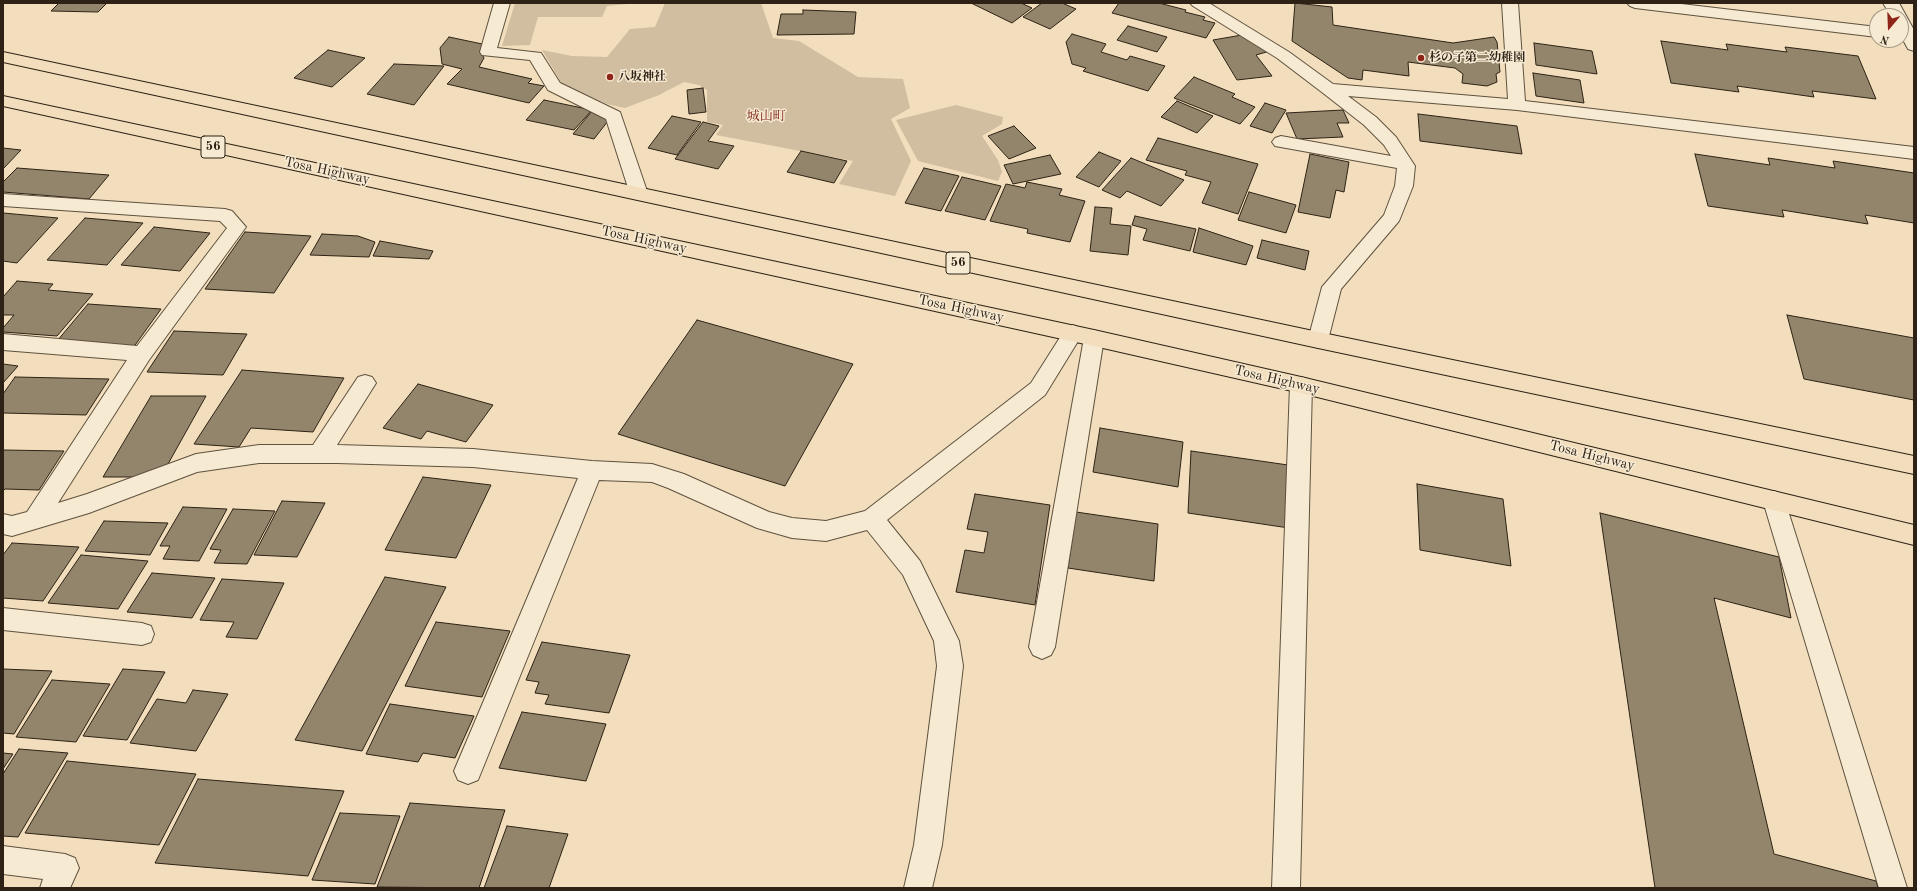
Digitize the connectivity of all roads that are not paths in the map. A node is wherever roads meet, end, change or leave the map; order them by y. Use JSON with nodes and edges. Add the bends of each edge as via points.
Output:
{"nodes":[{"id":1,"x":502,"y":3,"type":"edge"},
{"id":2,"x":1198,"y":3,"type":"edge"},
{"id":3,"x":1510,"y":3,"type":"edge"},
{"id":4,"x":1635,"y":3,"type":"edge"},
{"id":5,"x":1869,"y":31,"type":"edge"},
{"id":6,"x":3,"y":57,"type":"edge"},
{"id":7,"x":1329,"y":89,"type":"junction"},
{"id":8,"x":3,"y":101,"type":"edge"},
{"id":9,"x":1517,"y":105,"type":"junction"},
{"id":10,"x":1281,"y":142,"type":"dead end"},
{"id":11,"x":1914,"y":153,"type":"edge"},
{"id":12,"x":1405,"y":164,"type":"junction"},
{"id":13,"x":639,"y":194,"type":"junction"},
{"id":14,"x":3,"y":200,"type":"edge"},
{"id":15,"x":1084,"y":335,"type":"junction"},
{"id":16,"x":1318,"y":340,"type":"junction"},
{"id":17,"x":3,"y":342,"type":"edge"},
{"id":18,"x":142,"y":354,"type":"junction"},
{"id":19,"x":365,"y":382,"type":"dead end"},
{"id":20,"x":1301,"y":385,"type":"junction"},
{"id":21,"x":319,"y":454,"type":"junction"},
{"id":22,"x":1914,"y":465,"type":"edge"},
{"id":23,"x":592,"y":470,"type":"junction"},
{"id":24,"x":1774,"y":501,"type":"junction"},
{"id":25,"x":872,"y":519,"type":"junction"},
{"id":26,"x":13,"y":526,"type":"edge"},
{"id":27,"x":1914,"y":535,"type":"edge"},
{"id":28,"x":3,"y":619,"type":"edge"},
{"id":29,"x":142,"y":634,"type":"dead end"},
{"id":30,"x":1042,"y":647,"type":"dead end"},
{"id":31,"x":468,"y":771,"type":"dead end"},
{"id":32,"x":3,"y":860,"type":"edge"},
{"id":33,"x":1286,"y":887,"type":"edge"},
{"id":34,"x":54,"y":888,"type":"edge"},
{"id":35,"x":918,"y":888,"type":"edge"},
{"id":36,"x":1893,"y":888,"type":"edge"}],
"edges":[{"from":1,"to":13,"type":"street","via":[[488,52],[535,56],[554,86],[614,116]]},
{"from":2,"to":7,"type":"street","via":[[1283,55]]},
{"from":3,"to":9,"type":"street"},
{"from":4,"to":5,"type":"street"},
{"from":6,"to":13,"type":"highway","number":"56"},
{"from":7,"to":9,"type":"street"},
{"from":7,"to":12,"type":"street","via":[[1370,121],[1390,141]]},
{"from":8,"to":15,"type":"highway","name":"Tosa Highway","number":"56"},
{"from":9,"to":11,"type":"street"},
{"from":10,"to":12,"type":"street"},
{"from":12,"to":16,"type":"street","via":[[1404,186],[1392,217],[1332,287]]},
{"from":13,"to":16,"type":"highway","number":"56"},
{"from":14,"to":18,"type":"street","via":[[225,215],[237,227]]},
{"from":15,"to":20,"type":"highway","name":"Tosa Highway","number":"56"},
{"from":15,"to":25,"type":"street","via":[[1038,389]]},
{"from":15,"to":30,"type":"street"},
{"from":16,"to":22,"type":"highway","number":"56"},
{"from":17,"to":18,"type":"street"},
{"from":18,"to":26,"type":"street"},
{"from":19,"to":21,"type":"street"},
{"from":20,"to":24,"type":"highway","name":"Tosa Highway","number":"56"},
{"from":20,"to":33,"type":"street"},
{"from":21,"to":23,"type":"street","via":[[473,458]]},
{"from":21,"to":26,"type":"street","via":[[259,454],[196,463],[89,503]]},
{"from":23,"to":25,"type":"street","via":[[652,473],[676,481],[765,521],[792,528],[826,531]]},
{"from":23,"to":31,"type":"street"},
{"from":24,"to":27,"type":"highway","name":"Tosa Highway","number":"56"},
{"from":24,"to":36,"type":"street"},
{"from":25,"to":35,"type":"street","via":[[912,568],[946,641],[950,666],[928,845]]},
{"from":28,"to":29,"type":"street"},
{"from":32,"to":34,"type":"street","via":[[65,868]]}]}
